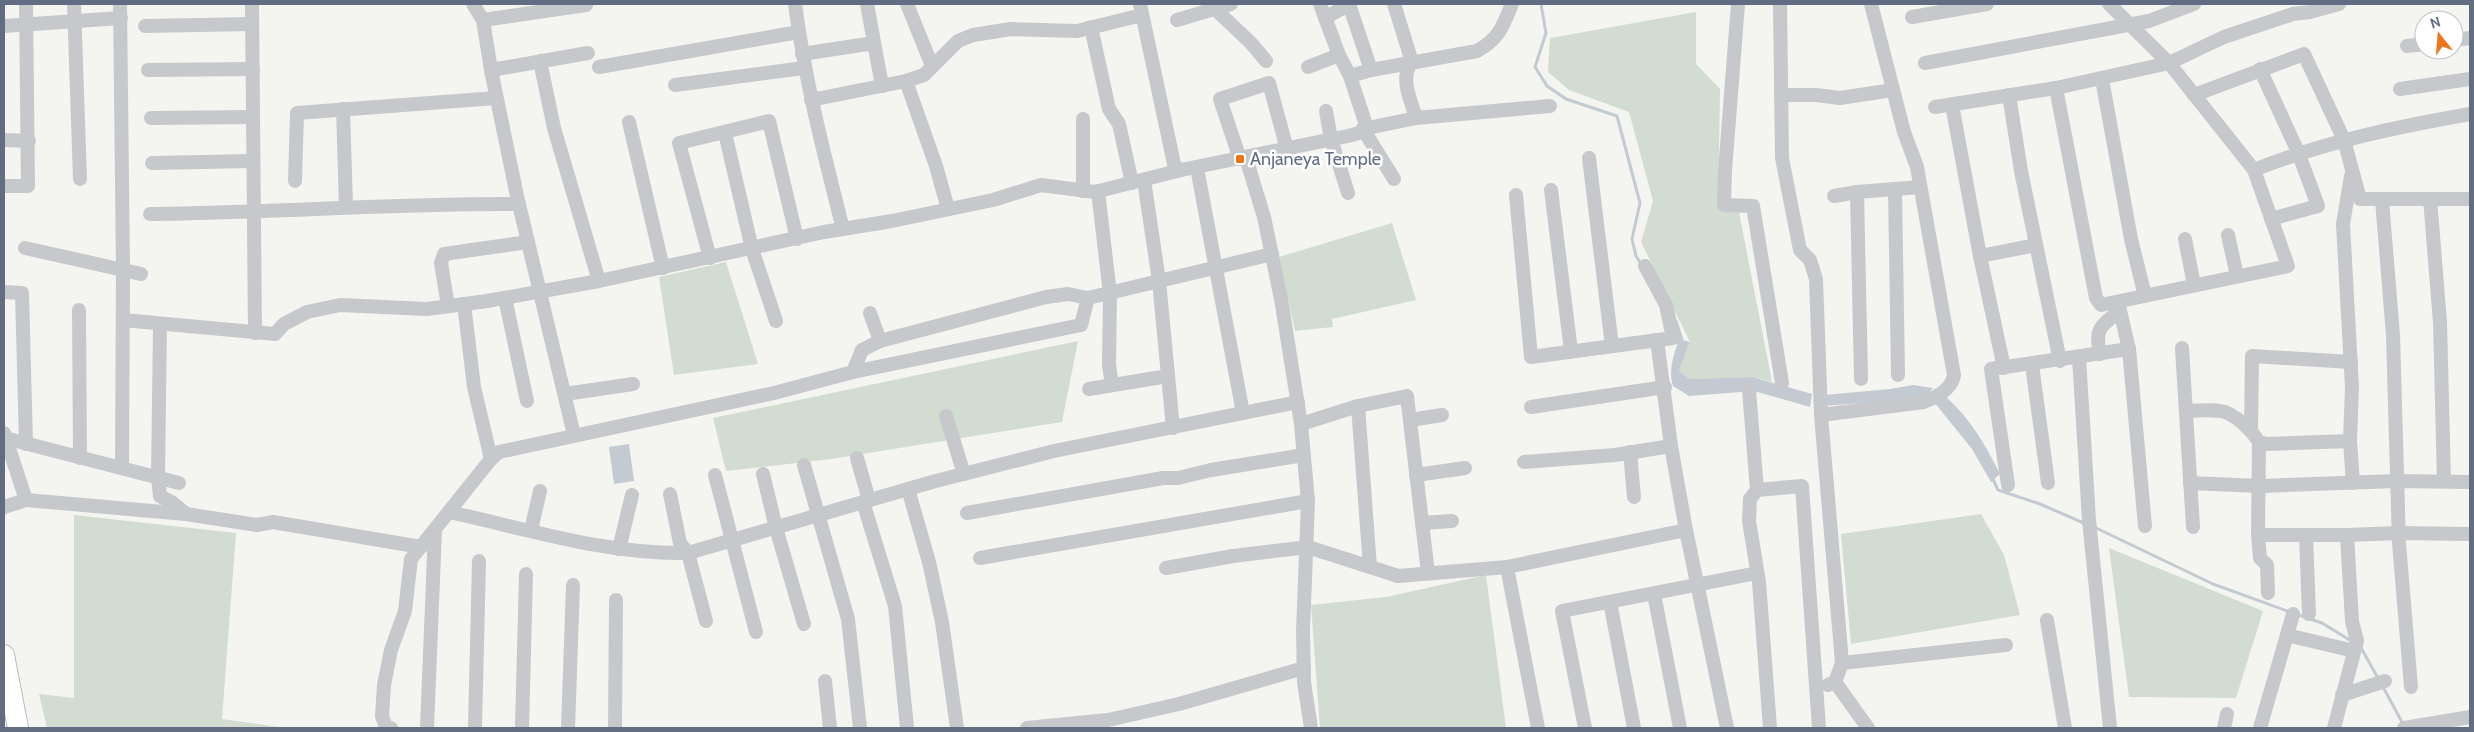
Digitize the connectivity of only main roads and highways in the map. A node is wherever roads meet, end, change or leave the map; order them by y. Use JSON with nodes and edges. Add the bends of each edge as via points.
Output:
{"nodes":[{"id":1,"x":4,"y":655,"type":"edge"},
{"id":2,"x":18,"y":728,"type":"edge"}],
"edges":[{"from":1,"to":2,"type":"highway"}]}
